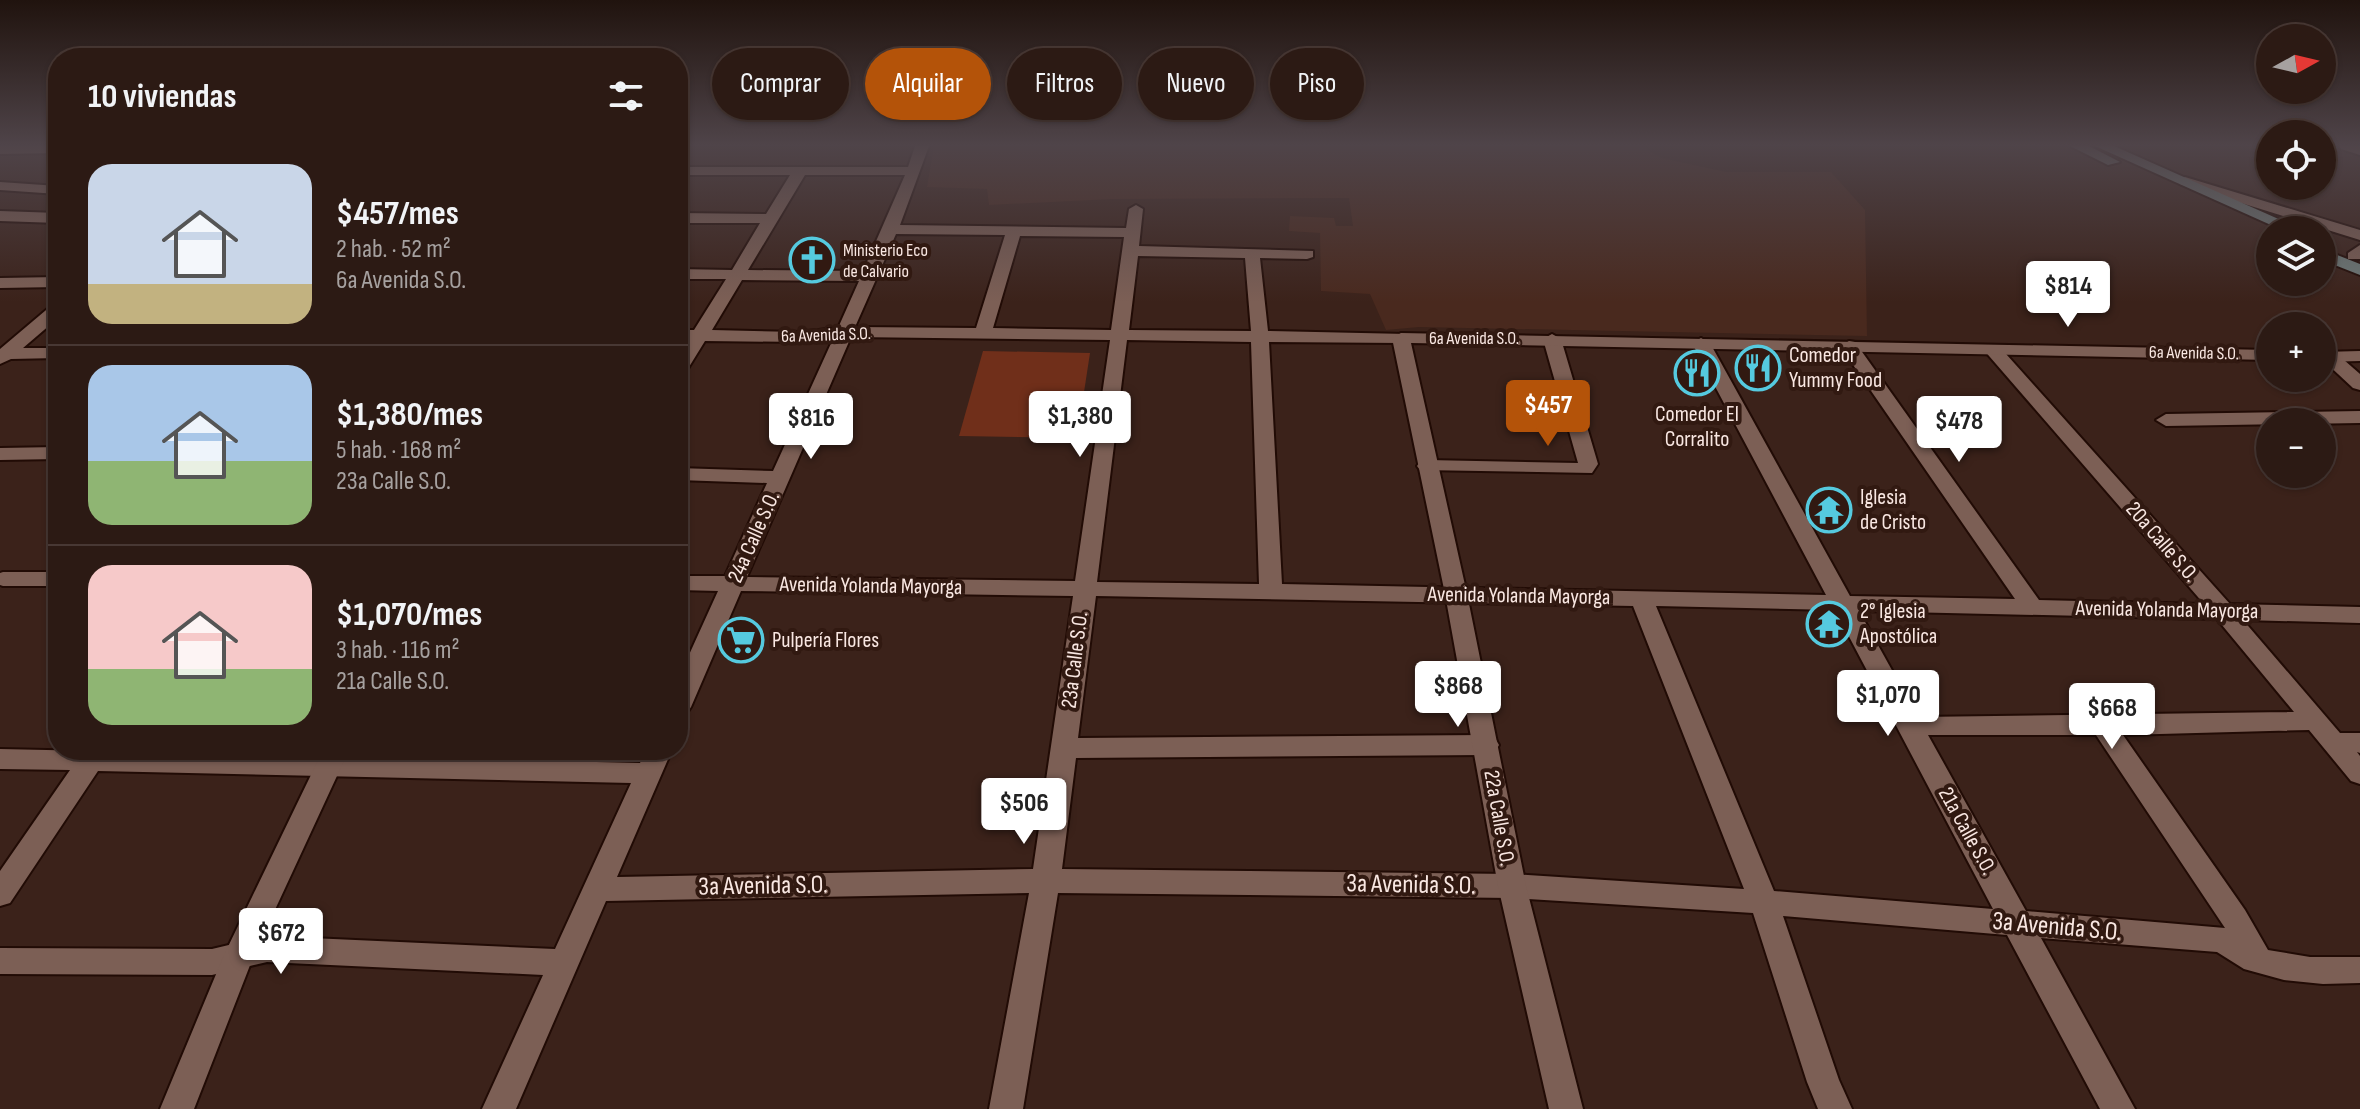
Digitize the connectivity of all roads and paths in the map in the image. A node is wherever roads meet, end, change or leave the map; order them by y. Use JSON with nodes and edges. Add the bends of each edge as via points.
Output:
{"nodes":[{"id":1,"x":783,"y":198,"type":"edge"},
{"id":2,"x":904,"y":198,"type":"edge"},
{"id":3,"x":2195,"y":198,"type":"edge"},
{"id":4,"x":2221,"y":198,"type":"edge"},
{"id":5,"x":2237,"y":198,"type":"edge"},
{"id":6,"x":1136,"y":209,"type":"dead end"},
{"id":7,"x":0,"y":216,"type":"edge"},
{"id":8,"x":2263,"y":216,"type":"edge"},
{"id":9,"x":20,"y":217,"type":"junction"},
{"id":10,"x":48,"y":218,"type":"edge"},
{"id":11,"x":688,"y":218,"type":"edge"},
{"id":12,"x":770,"y":219,"type":"junction"},
{"id":13,"x":2256,"y":225,"type":"edge"},
{"id":14,"x":891,"y":229,"type":"junction"},
{"id":15,"x":0,"y":230,"type":"edge"},
{"id":16,"x":1014,"y":231,"type":"junction"},
{"id":17,"x":1133,"y":233,"type":"junction"},
{"id":18,"x":2360,"y":235,"type":"edge"},
{"id":19,"x":2336,"y":249,"type":"edge"},
{"id":20,"x":1129,"y":251,"type":"junction"},
{"id":21,"x":1252,"y":253,"type":"junction"},
{"id":22,"x":1307,"y":254,"type":"dead end"},
{"id":23,"x":2336,"y":257,"type":"edge"},
{"id":24,"x":2359,"y":261,"type":"edge"},
{"id":25,"x":688,"y":274,"type":"edge"},
{"id":26,"x":737,"y":275,"type":"junction"},
{"id":27,"x":870,"y":276,"type":"junction"},
{"id":28,"x":48,"y":282,"type":"edge"},
{"id":29,"x":0,"y":283,"type":"edge"},
{"id":30,"x":48,"y":317,"type":"edge"},
{"id":31,"x":845,"y":332,"type":"junction"},
{"id":32,"x":983,"y":334,"type":"junction"},
{"id":33,"x":688,"y":335,"type":"edge"},
{"id":34,"x":700,"y":335,"type":"junction"},
{"id":35,"x":1119,"y":335,"type":"junction"},
{"id":36,"x":1260,"y":337,"type":"junction"},
{"id":37,"x":1401,"y":338,"type":"junction"},
{"id":38,"x":1552,"y":339,"type":"junction"},
{"id":39,"x":1701,"y":343,"type":"junction"},
{"id":40,"x":1849,"y":346,"type":"junction"},
{"id":41,"x":1992,"y":349,"type":"junction"},
{"id":42,"x":48,"y":354,"type":"edge"},
{"id":43,"x":688,"y":355,"type":"edge"},
{"id":44,"x":2256,"y":355,"type":"edge"},
{"id":45,"x":2,"y":356,"type":"edge"},
{"id":46,"x":2360,"y":356,"type":"edge"},
{"id":47,"x":2336,"y":357,"type":"edge"},
{"id":48,"x":2336,"y":365,"type":"edge"},
{"id":49,"x":2360,"y":384,"type":"edge"},
{"id":50,"x":2360,"y":417,"type":"edge"},
{"id":51,"x":2166,"y":420,"type":"dead end"},
{"id":52,"x":48,"y":453,"type":"edge"},
{"id":53,"x":0,"y":454,"type":"edge"},
{"id":54,"x":1427,"y":466,"type":"junction"},
{"id":55,"x":688,"y":474,"type":"edge"},
{"id":56,"x":780,"y":477,"type":"junction"},
{"id":57,"x":3,"y":579,"type":"dead end"},
{"id":58,"x":48,"y":579,"type":"edge"},
{"id":59,"x":688,"y":583,"type":"edge"},
{"id":60,"x":733,"y":584,"type":"junction"},
{"id":61,"x":1084,"y":590,"type":"junction"},
{"id":62,"x":1271,"y":593,"type":"junction"},
{"id":63,"x":1456,"y":594,"type":"junction"},
{"id":64,"x":1641,"y":598,"type":"junction"},
{"id":65,"x":1842,"y":602,"type":"junction"},
{"id":66,"x":2032,"y":607,"type":"junction"},
{"id":67,"x":2222,"y":610,"type":"junction"},
{"id":68,"x":2360,"y":615,"type":"edge"},
{"id":69,"x":688,"y":685,"type":"edge"},
{"id":70,"x":2313,"y":721,"type":"junction"},
{"id":71,"x":1909,"y":726,"type":"junction"},
{"id":72,"x":2103,"y":726,"type":"junction"},
{"id":73,"x":2331,"y":742,"type":"junction"},
{"id":74,"x":2360,"y":743,"type":"edge"},
{"id":75,"x":1486,"y":745,"type":"junction"},
{"id":76,"x":1064,"y":748,"type":"junction"},
{"id":77,"x":48,"y":757,"type":"edge"},
{"id":78,"x":0,"y":759,"type":"edge"},
{"id":79,"x":92,"y":760,"type":"edge"},
{"id":80,"x":331,"y":760,"type":"edge"},
{"id":81,"x":547,"y":760,"type":"edge"},
{"id":82,"x":654,"y":761,"type":"edge"},
{"id":83,"x":2360,"y":774,"type":"edge"},
{"id":84,"x":1046,"y":881,"type":"junction"},
{"id":85,"x":1512,"y":886,"type":"junction"},
{"id":86,"x":597,"y":889,"type":"junction"},
{"id":87,"x":0,"y":894,"type":"edge"},
{"id":88,"x":1764,"y":902,"type":"junction"},
{"id":89,"x":2018,"y":924,"type":"junction"},
{"id":90,"x":239,"y":955,"type":"junction"},
{"id":91,"x":0,"y":961,"type":"edge"},
{"id":92,"x":2259,"y":961,"type":"junction"},
{"id":93,"x":564,"y":963,"type":"junction"},
{"id":94,"x":2360,"y":970,"type":"edge"},
{"id":95,"x":177,"y":1109,"type":"edge"},
{"id":96,"x":499,"y":1109,"type":"edge"},
{"id":97,"x":1006,"y":1109,"type":"edge"},
{"id":98,"x":1566,"y":1109,"type":"edge"},
{"id":99,"x":1835,"y":1109,"type":"edge"},
{"id":100,"x":2118,"y":1109,"type":"edge"}],
"edges":[{"from":1,"to":12,"type":"street"},
{"from":2,"to":14,"type":"street","name":"24a Calle S.O."},
{"from":3,"to":13,"type":"main road"},
{"from":4,"to":8,"type":"main road"},
{"from":5,"to":18,"type":"street"},
{"from":6,"to":17,"type":"street","name":"23a Calle S.O."},
{"from":7,"to":9,"type":"street"},
{"from":9,"to":10,"type":"street"},
{"from":9,"to":15,"type":"street"},
{"from":11,"to":12,"type":"street"},
{"from":12,"to":26,"type":"street"},
{"from":14,"to":16,"type":"street"},
{"from":14,"to":27,"type":"street","name":"24a Calle S.O."},
{"from":16,"to":17,"type":"street"},
{"from":16,"to":32,"type":"street"},
{"from":17,"to":20,"type":"street","name":"23a Calle S.O."},
{"from":19,"to":24,"type":"main road"},
{"from":20,"to":21,"type":"street"},
{"from":20,"to":35,"type":"street","name":"23a Calle S.O."},
{"from":21,"to":22,"type":"street"},
{"from":21,"to":36,"type":"street"},
{"from":23,"to":24,"type":"main road"},
{"from":25,"to":26,"type":"street"},
{"from":26,"to":27,"type":"street"},
{"from":26,"to":34,"type":"street"},
{"from":27,"to":31,"type":"street","name":"24a Calle S.O."},
{"from":28,"to":29,"type":"street"},
{"from":30,"to":45,"type":"street"},
{"from":31,"to":32,"type":"street","name":"6a Avenida S.O."},
{"from":31,"to":34,"type":"street","name":"6a Avenida S.O.","via":[[799,337]]},
{"from":31,"to":56,"type":"street","name":"24a Calle S.O."},
{"from":32,"to":35,"type":"street","name":"6a Avenida S.O."},
{"from":33,"to":34,"type":"street","name":"6a Avenida S.O."},
{"from":34,"to":43,"type":"street"},
{"from":35,"to":36,"type":"street","name":"6a Avenida S.O."},
{"from":35,"to":61,"type":"street","name":"23a Calle S.O."},
{"from":36,"to":37,"type":"street","name":"6a Avenida S.O."},
{"from":36,"to":62,"type":"street"},
{"from":37,"to":38,"type":"street","name":"6a Avenida S.O."},
{"from":37,"to":54,"type":"street","name":"22a Calle S.O."},
{"from":38,"to":39,"type":"street","name":"6a Avenida S.O."},
{"from":38,"to":54,"type":"street","via":[[1588,464],[1585,469]]},
{"from":39,"to":40,"type":"street","name":"6a Avenida S.O."},
{"from":39,"to":65,"type":"street","name":"21a Calle S.O."},
{"from":40,"to":41,"type":"street","name":"6a Avenida S.O."},
{"from":40,"to":66,"type":"street"},
{"from":41,"to":44,"type":"street","name":"6a Avenida S.O."},
{"from":41,"to":67,"type":"street","name":"20a Calle S.O."},
{"from":42,"to":45,"type":"street"},
{"from":46,"to":47,"type":"street"},
{"from":48,"to":49,"type":"street"},
{"from":50,"to":51,"type":"street"},
{"from":52,"to":53,"type":"street"},
{"from":54,"to":63,"type":"street","name":"22a Calle S.O."},
{"from":55,"to":56,"type":"street"},
{"from":56,"to":60,"type":"street","name":"24a Calle S.O."},
{"from":57,"to":58,"type":"street"},
{"from":59,"to":60,"type":"street","name":"Avenida Yolanda Mayorga"},
{"from":60,"to":61,"type":"street","name":"Avenida Yolanda Mayorga"},
{"from":60,"to":69,"type":"street","name":"24a Calle S.O."},
{"from":61,"to":62,"type":"street","name":"Avenida Yolanda Mayorga"},
{"from":61,"to":76,"type":"street","name":"23a Calle S.O."},
{"from":62,"to":63,"type":"street","name":"Avenida Yolanda Mayorga"},
{"from":63,"to":64,"type":"street","name":"Avenida Yolanda Mayorga"},
{"from":63,"to":75,"type":"street","name":"22a Calle S.O."},
{"from":64,"to":65,"type":"street","name":"Avenida Yolanda Mayorga"},
{"from":64,"to":88,"type":"street"},
{"from":65,"to":66,"type":"street","name":"Avenida Yolanda Mayorga"},
{"from":65,"to":71,"type":"street","name":"21a Calle S.O."},
{"from":66,"to":67,"type":"street","name":"Avenida Yolanda Mayorga"},
{"from":67,"to":68,"type":"street","name":"Avenida Yolanda Mayorga"},
{"from":67,"to":70,"type":"street","name":"20a Calle S.O."},
{"from":70,"to":72,"type":"street"},
{"from":70,"to":73,"type":"street","name":"20a Calle S.O."},
{"from":71,"to":72,"type":"street"},
{"from":71,"to":89,"type":"street","name":"21a Calle S.O."},
{"from":72,"to":92,"type":"street"},
{"from":73,"to":74,"type":"street"},
{"from":73,"to":83,"type":"street","name":"20a Calle S.O."},
{"from":75,"to":76,"type":"street"},
{"from":75,"to":85,"type":"street","name":"22a Calle S.O."},
{"from":76,"to":84,"type":"street","name":"23a Calle S.O."},
{"from":77,"to":78,"type":"street"},
{"from":79,"to":87,"type":"street"},
{"from":80,"to":90,"type":"street"},
{"from":81,"to":82,"type":"street"},
{"from":82,"to":86,"type":"street"},
{"from":84,"to":85,"type":"street","name":"3a Avenida S.O."},
{"from":84,"to":86,"type":"street","name":"3a Avenida S.O."},
{"from":84,"to":97,"type":"street","name":"23a Calle S.O."},
{"from":85,"to":88,"type":"street","name":"3a Avenida S.O."},
{"from":85,"to":98,"type":"street","name":"22a Calle S.O."},
{"from":86,"to":93,"type":"street"},
{"from":88,"to":89,"type":"street","name":"3a Avenida S.O."},
{"from":88,"to":99,"type":"street"},
{"from":89,"to":92,"type":"street","name":"3a Avenida S.O.","via":[[2222,940]]},
{"from":89,"to":100,"type":"street","name":"21a Calle S.O."},
{"from":90,"to":91,"type":"street","via":[[212,962]]},
{"from":90,"to":93,"type":"street","via":[[267,949]]},
{"from":90,"to":95,"type":"street"},
{"from":92,"to":94,"type":"street","name":"3a Avenida S.O."},
{"from":93,"to":96,"type":"street"}]}
